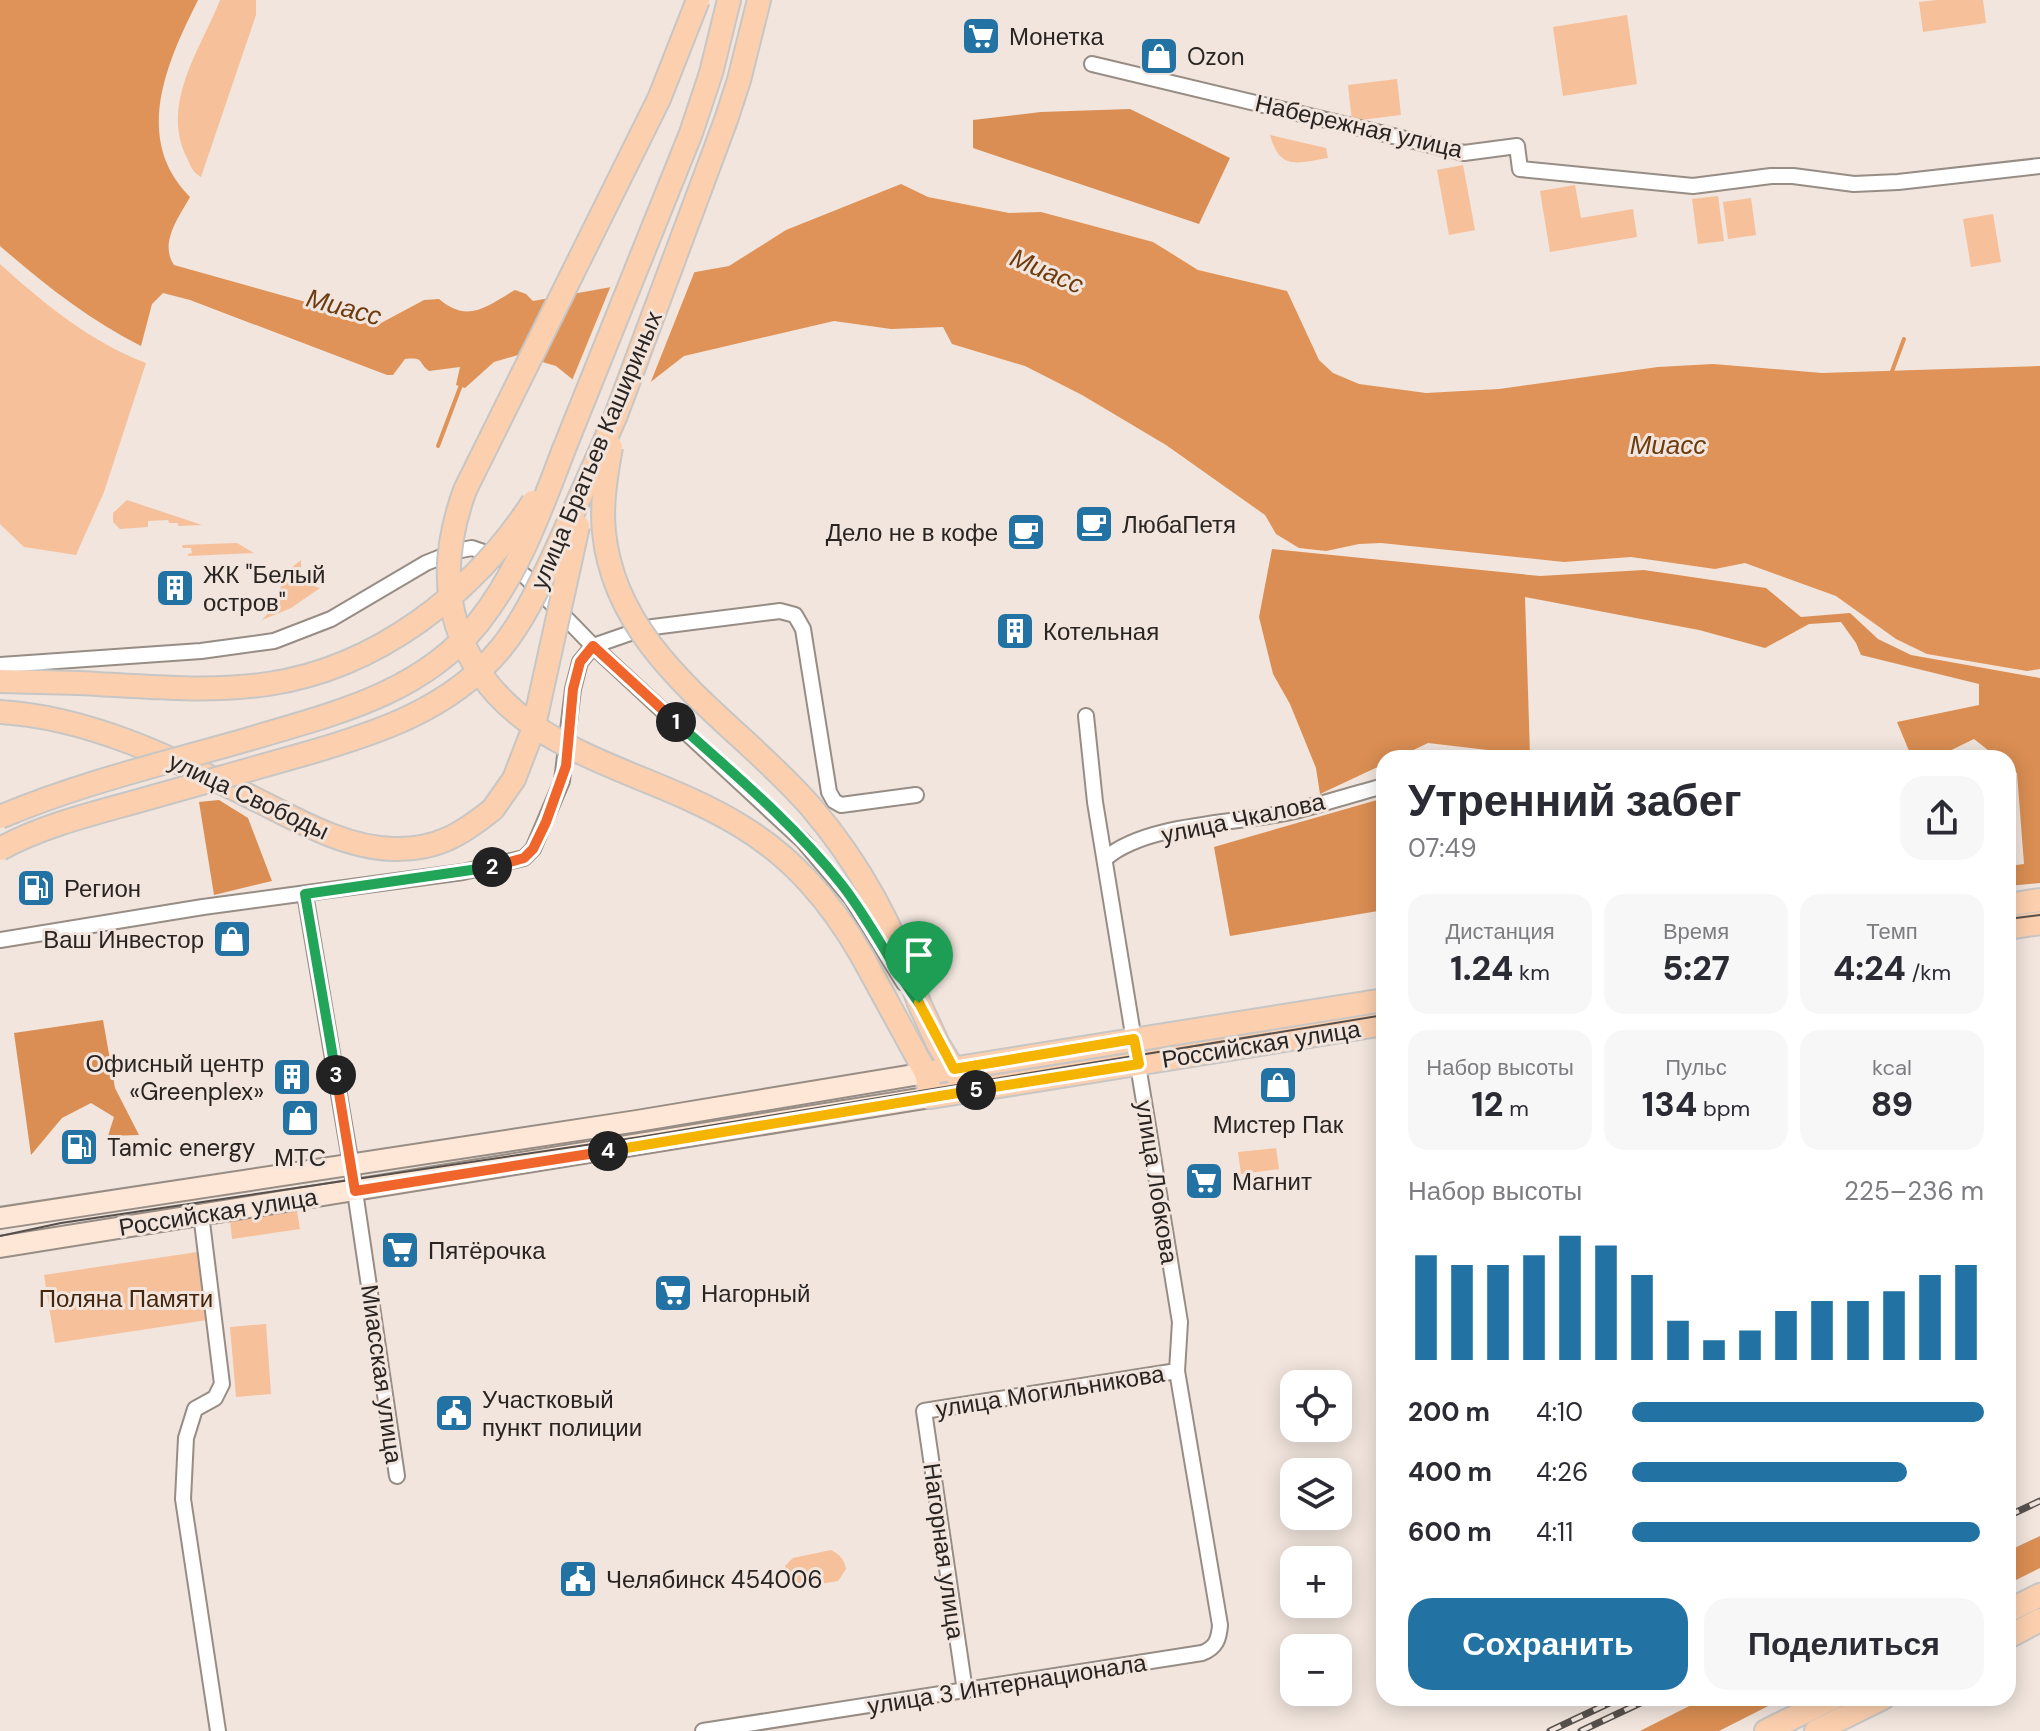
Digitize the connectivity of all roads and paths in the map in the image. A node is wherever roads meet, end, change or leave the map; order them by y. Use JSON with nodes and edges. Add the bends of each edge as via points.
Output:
{"nodes":[{"id":1,"x":698,"y":0,"type":"edge"},
{"id":2,"x":729,"y":0,"type":"edge"},
{"id":3,"x":759,"y":0,"type":"edge"},
{"id":4,"x":1092,"y":64,"type":"dead end"},
{"id":5,"x":2040,"y":166,"type":"edge"},
{"id":6,"x":616,"y":415,"type":"junction"},
{"id":7,"x":564,"y":449,"type":"junction"},
{"id":8,"x":592,"y":472,"type":"junction"},
{"id":9,"x":593,"y":646,"type":"junction"},
{"id":10,"x":0,"y":665,"type":"edge"},
{"id":11,"x":0,"y":681,"type":"edge"},
{"id":12,"x":0,"y":712,"type":"edge"},
{"id":13,"x":1086,"y":716,"type":"dead end"},
{"id":14,"x":1376,"y":788,"type":"edge"},
{"id":15,"x":916,"y":795,"type":"dead end"},
{"id":16,"x":0,"y":817,"type":"edge"},
{"id":17,"x":0,"y":849,"type":"edge"},
{"id":18,"x":1106,"y":858,"type":"junction"},
{"id":19,"x":305,"y":894,"type":"junction"},
{"id":20,"x":2040,"y":900,"type":"edge"},
{"id":21,"x":2016,"y":904,"type":"edge"},
{"id":22,"x":2040,"y":923,"type":"edge"},
{"id":23,"x":2016,"y":927,"type":"edge"},
{"id":24,"x":0,"y":940,"type":"edge"},
{"id":25,"x":1376,"y":1001,"type":"edge"},
{"id":26,"x":919,"y":1003,"type":"junction"},
{"id":27,"x":1376,"y":1025,"type":"edge"},
{"id":28,"x":1134,"y":1039,"type":"junction"},
{"id":29,"x":1139,"y":1064,"type":"junction"},
{"id":30,"x":954,"y":1069,"type":"junction"},
{"id":31,"x":926,"y":1073,"type":"junction"},
{"id":32,"x":964,"y":1092,"type":"junction"},
{"id":33,"x":931,"y":1097,"type":"junction"},
{"id":34,"x":637,"y":1121,"type":"junction"},
{"id":35,"x":641,"y":1146,"type":"junction"},
{"id":36,"x":351,"y":1166,"type":"junction"},
{"id":37,"x":355,"y":1191,"type":"junction"},
{"id":38,"x":201,"y":1214,"type":"junction"},
{"id":39,"x":0,"y":1218,"type":"edge"},
{"id":40,"x":0,"y":1247,"type":"edge"},
{"id":41,"x":1177,"y":1371,"type":"junction"},
{"id":42,"x":924,"y":1411,"type":"joint"},
{"id":43,"x":397,"y":1476,"type":"dead end"},
{"id":44,"x":2040,"y":1595,"type":"edge"},
{"id":45,"x":2016,"y":1607,"type":"edge"},
{"id":46,"x":2040,"y":1620,"type":"edge"},
{"id":47,"x":2016,"y":1633,"type":"edge"},
{"id":48,"x":1214,"y":1646,"type":"joint"},
{"id":49,"x":965,"y":1691,"type":"junction"},
{"id":50,"x":1817,"y":1706,"type":"edge"},
{"id":51,"x":1867,"y":1706,"type":"edge"},
{"id":52,"x":218,"y":1731,"type":"edge"},
{"id":53,"x":703,"y":1731,"type":"edge"},
{"id":54,"x":1766,"y":1731,"type":"edge"},
{"id":55,"x":1816,"y":1731,"type":"edge"}],
"edges":[{"from":1,"to":31,"type":"main road","bridge":true,"via":[[659,99],[465,490],[450,548],[452,605],[472,662],[508,708],[557,740],[743,827],[821,893]]},
{"from":2,"to":7,"type":"main road","name":"улица Братьев Кашириных","via":[[691,133]]},
{"from":3,"to":6,"type":"main road","name":"улица Братьев Кашириных","via":[[730,107]]},
{"from":4,"to":5,"type":"street","name":"Набережная улица","via":[[1464,153],[1517,146],[1520,169],[1693,186],[1771,176],[1854,184],[1898,182]]},
{"from":6,"to":8,"type":"main road","name":"улица Братьев Кашириных","bridge":true},
{"from":6,"to":26,"type":"main road","bridge":true,"via":[[604,533],[615,581],[631,618],[667,666],[782,776],[838,842],[879,906]]},
{"from":7,"to":11,"type":"main road","bridge":true,"via":[[522,519],[467,581],[406,631],[363,655],[309,675],[238,687]]},
{"from":7,"to":16,"type":"main road","name":"улица Братьев Кашириных","bridge":true,"via":[[522,553],[498,596],[454,648],[408,683],[345,710]]},
{"from":8,"to":12,"type":"main road","name":"улица Свободы","bridge":true,"via":[[533,730],[514,779],[493,809],[442,843],[381,848],[324,831],[110,735]]},
{"from":8,"to":17,"type":"main road","name":"улица Братьев Кашириных","bridge":true,"via":[[523,615],[494,656],[422,712],[367,736],[102,811]]},
{"from":9,"to":10,"type":"street","via":[[525,576],[501,558],[472,548],[426,563],[331,619],[274,641]]},
{"from":9,"to":15,"type":"street","via":[[645,628],[780,611],[795,615],[803,629],[834,801],[841,805]]},
{"from":9,"to":19,"type":"street","via":[[580,662],[573,689],[562,781],[533,849],[524,858]]},
{"from":9,"to":26,"type":"street","bridge":true,"via":[[750,789],[833,874]]},
{"from":13,"to":18,"type":"street","name":"улица Лобкова"},
{"from":14,"to":18,"type":"street","name":"улица Чкалова","via":[[1294,811],[1159,834],[1120,846]]},
{"from":18,"to":28,"type":"street","name":"улица Лобкова"},
{"from":19,"to":24,"type":"street"},
{"from":19,"to":36,"type":"street","name":"Миасская улица"},
{"from":20,"to":21,"type":"main road"},
{"from":22,"to":23,"type":"main road"},
{"from":25,"to":28,"type":"main road","name":"Российская улица"},
{"from":26,"to":30,"type":"main road"},
{"from":27,"to":29,"type":"main road","name":"Российская улица"},
{"from":28,"to":29,"type":"street","name":"улица Лобкова"},
{"from":28,"to":30,"type":"main road","name":"Российская улица"},
{"from":29,"to":32,"type":"main road","name":"Российская улица"},
{"from":29,"to":41,"type":"street","name":"улица Лобкова","via":[[1180,1322]]},
{"from":30,"to":31,"type":"main road","name":"Российская улица"},
{"from":30,"to":32,"type":"main road"},
{"from":31,"to":33,"type":"main road"},
{"from":31,"to":34,"type":"main road","name":"Российская улица"},
{"from":32,"to":33,"type":"main road","name":"Российская улица"},
{"from":33,"to":35,"type":"main road","name":"Российская улица"},
{"from":34,"to":35,"type":"main road"},
{"from":34,"to":36,"type":"main road","name":"Российская улица"},
{"from":35,"to":37,"type":"main road","name":"Российская улица"},
{"from":36,"to":37,"type":"street","name":"Миасская улица"},
{"from":36,"to":39,"type":"main road","name":"Российская улица"},
{"from":37,"to":38,"type":"main road","name":"Российская улица"},
{"from":37,"to":43,"type":"street","name":"Миасская улица"},
{"from":38,"to":40,"type":"main road","name":"Российская улица"},
{"from":38,"to":52,"type":"street","via":[[222,1384],[215,1398],[195,1409],[186,1438],[183,1499]]},
{"from":41,"to":42,"type":"street","name":"улица Могильникова"},
{"from":41,"to":48,"type":"street","name":"улица Лобкова","via":[[1220,1625]]},
{"from":42,"to":49,"type":"street","name":"Нагорная улица"},
{"from":44,"to":45,"type":"main road"},
{"from":46,"to":47,"type":"main road"},
{"from":48,"to":49,"type":"street","name":"улица 3 Интернационала","via":[[1202,1653]]},
{"from":49,"to":53,"type":"street","name":"улица 3 Интернационала"},
{"from":50,"to":54,"type":"main road"},
{"from":51,"to":55,"type":"main road"}]}
